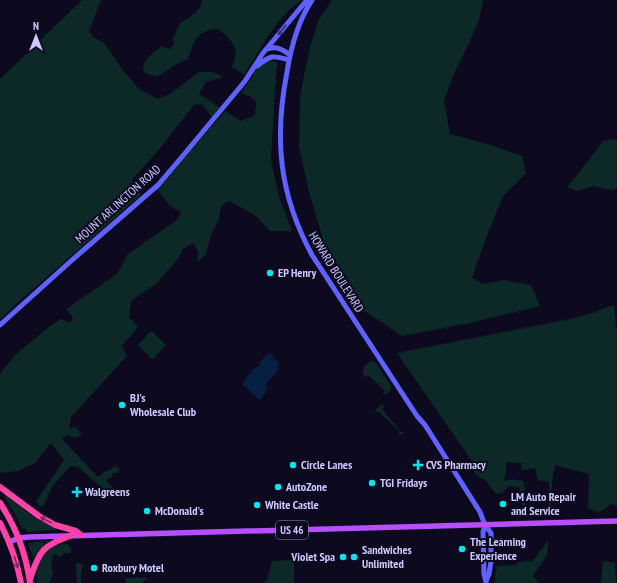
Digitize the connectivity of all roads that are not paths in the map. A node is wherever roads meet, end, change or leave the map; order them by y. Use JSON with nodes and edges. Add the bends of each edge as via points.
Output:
{"nodes":[{"id":1,"x":307,"y":0,"type":"edge"},
{"id":2,"x":312,"y":0,"type":"edge"},
{"id":3,"x":266,"y":50,"type":"junction"},
{"id":4,"x":289,"y":57,"type":"junction"},
{"id":5,"x":253,"y":68,"type":"junction"},
{"id":6,"x":0,"y":326,"type":"edge"},
{"id":7,"x":0,"y":487,"type":"edge"},
{"id":8,"x":0,"y":503,"type":"edge"},
{"id":9,"x":617,"y":521,"type":"edge"},
{"id":10,"x":0,"y":523,"type":"edge"},
{"id":11,"x":485,"y":524,"type":"junction"},
{"id":12,"x":72,"y":535,"type":"junction"},
{"id":13,"x":81,"y":535,"type":"junction"},
{"id":14,"x":19,"y":538,"type":"junction"},
{"id":15,"x":9,"y":542,"type":"junction"},
{"id":16,"x":30,"y":582,"type":"edge"},
{"id":17,"x":486,"y":582,"type":"edge"},
{"id":18,"x":21,"y":583,"type":"edge"}],
"edges":[{"from":1,"to":3,"type":"main road","name":"MOUNT ARLINGTON ROAD","one_way":true},
{"from":2,"to":4,"type":"main road","name":"HOWARD BOULEVARD","via":[[300,23]]},
{"from":3,"to":4,"type":"main road","via":[[282,49]]},
{"from":3,"to":5,"type":"main road","name":"MOUNT ARLINGTON ROAD"},
{"from":4,"to":5,"type":"main road","name":"MOUNT ARLINGTON ROAD","via":[[269,57]]},
{"from":4,"to":11,"type":"main road","name":"HOWARD BOULEVARD","via":[[281,108],[281,152],[286,191],[298,228],[312,255],[480,512]]},
{"from":5,"to":6,"type":"main road","name":"MOUNT ARLINGTON ROAD","via":[[158,185]]},
{"from":13,"to":7,"type":"highway","number":"US 46","one_way":true,"via":[[38,516]]},
{"from":8,"to":14,"type":"highway"},
{"from":9,"to":11,"type":"main road","number":"US 46"},
{"from":10,"to":15,"type":"highway"},
{"from":11,"to":13,"type":"main road","number":"US 46"},
{"from":11,"to":17,"type":"main road","via":[[483,532]]},
{"from":12,"to":13,"type":"main road","number":"US 46"},
{"from":12,"to":14,"type":"main road","number":"US 46"},
{"from":12,"to":16,"type":"highway","via":[[52,543],[42,551]]},
{"from":14,"to":15,"type":"main road","number":"US 46"},
{"from":14,"to":16,"type":"highway"},
{"from":15,"to":18,"type":"highway","one_way":true}]}
